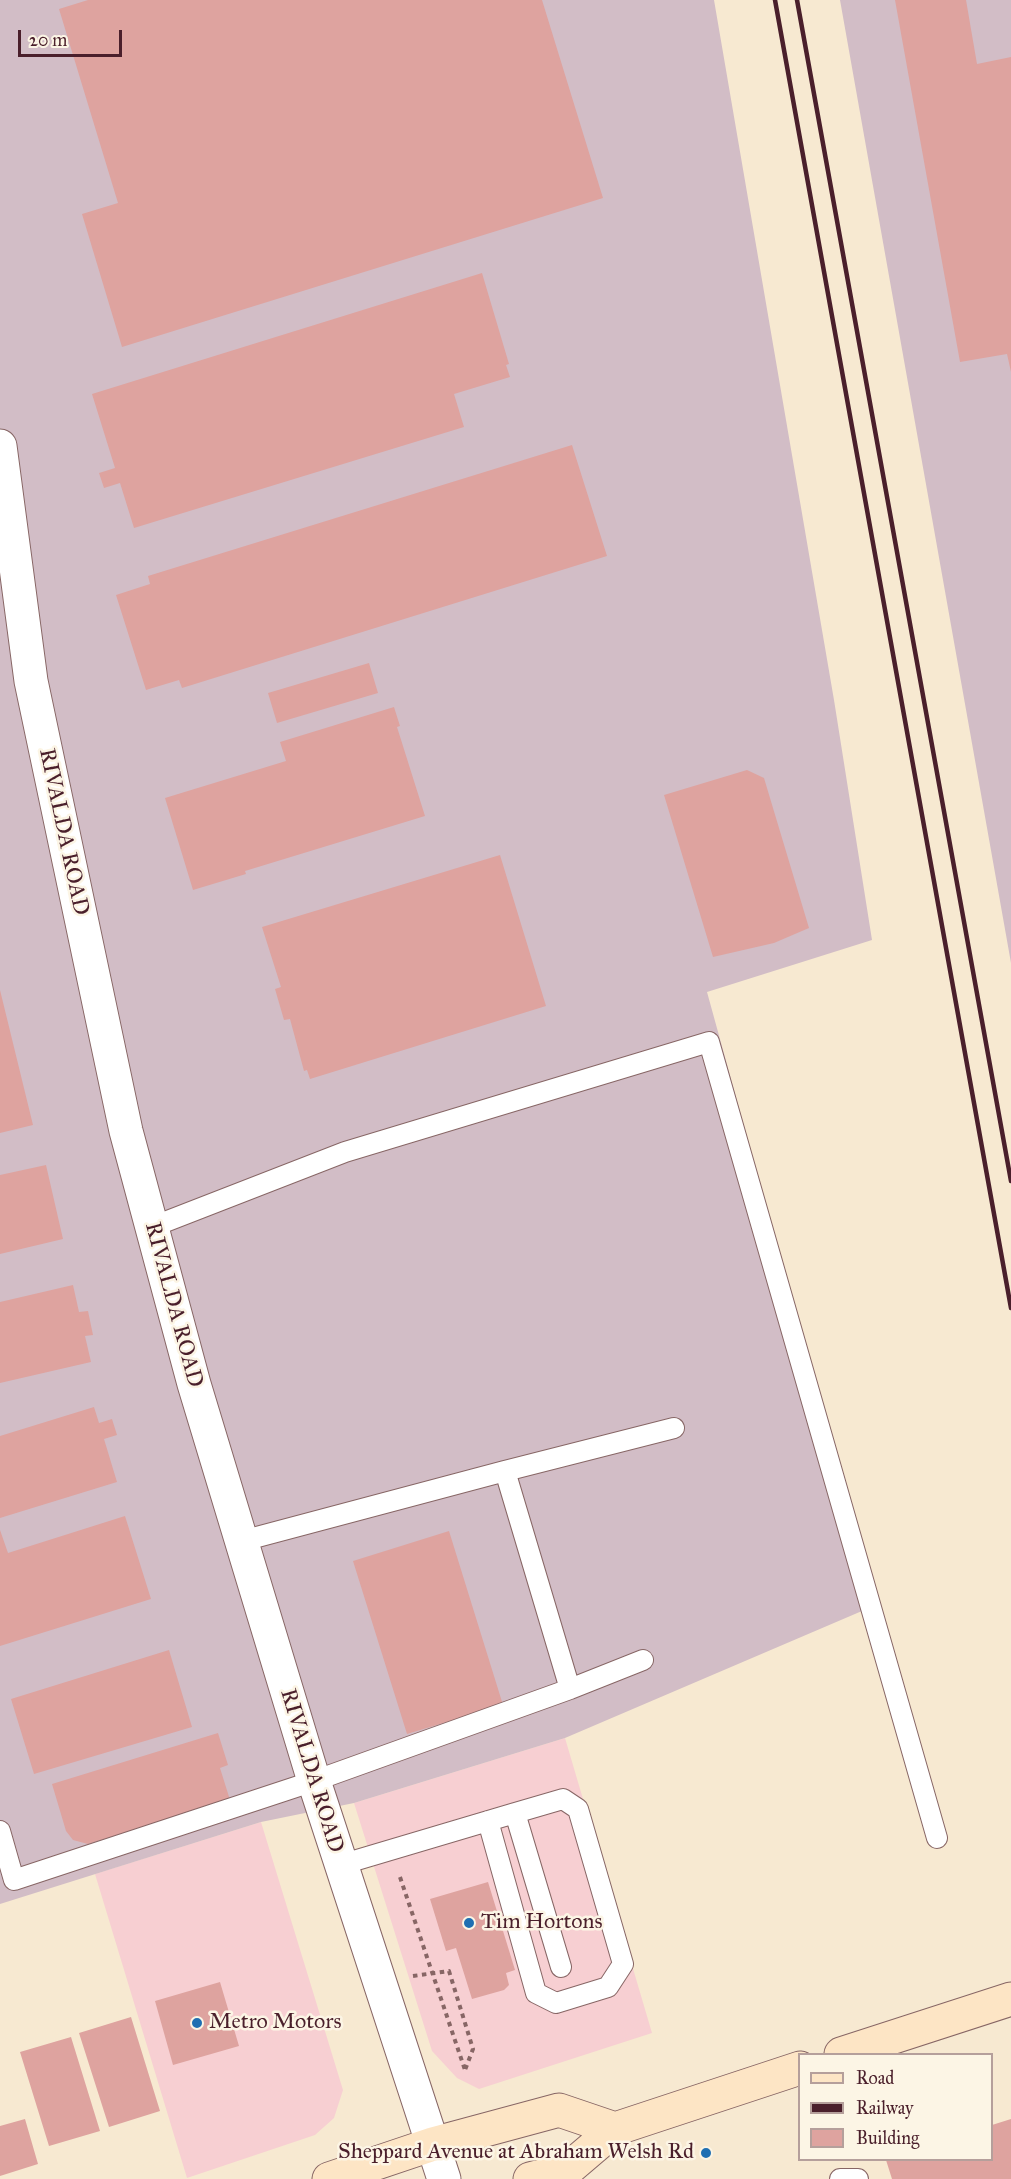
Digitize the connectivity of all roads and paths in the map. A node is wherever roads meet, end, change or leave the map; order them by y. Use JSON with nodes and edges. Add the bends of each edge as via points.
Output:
{"nodes":[{"id":1,"x":0,"y":446,"type":"edge"},
{"id":2,"x":152,"y":1227,"type":"junction"},
{"id":3,"x":674,"y":1428,"type":"dead end"},
{"id":4,"x":505,"y":1471,"type":"junction"},
{"id":5,"x":242,"y":1541,"type":"junction"},
{"id":6,"x":643,"y":1660,"type":"dead end"},
{"id":7,"x":570,"y":1689,"type":"junction"},
{"id":8,"x":314,"y":1781,"type":"junction"},
{"id":9,"x":515,"y":1813,"type":"junction"},
{"id":10,"x":488,"y":1821,"type":"junction"},
{"id":11,"x":0,"y":1831,"type":"edge"},
{"id":12,"x":937,"y":1838,"type":"dead end"},
{"id":13,"x":340,"y":1865,"type":"junction"},
{"id":14,"x":400,"y":1877,"type":"dead end"},
{"id":15,"x":561,"y":1967,"type":"dead end"},
{"id":16,"x":434,"y":1973,"type":"junction"},
{"id":17,"x":412,"y":1976,"type":"dead end"},
{"id":18,"x":1011,"y":1999,"type":"edge"},
{"id":19,"x":847,"y":2053,"type":"edge"},
{"id":20,"x":798,"y":2069,"type":"edge"},
{"id":21,"x":615,"y":2128,"type":"junction"},
{"id":22,"x":433,"y":2144,"type":"junction"},
{"id":23,"x":329,"y":2179,"type":"edge"},
{"id":24,"x":444,"y":2179,"type":"edge"},
{"id":25,"x":530,"y":2179,"type":"edge"},
{"id":26,"x":840,"y":2179,"type":"edge"},
{"id":27,"x":858,"y":2179,"type":"edge"}],
"edges":[{"from":1,"to":2,"type":"street","name":"RIVALDA ROAD","via":[[31,681],[126,1131]]},
{"from":2,"to":5,"type":"street","name":"RIVALDA ROAD"},
{"from":2,"to":12,"type":"lane","via":[[345,1152],[709,1042]]},
{"from":3,"to":4,"type":"lane"},
{"from":4,"to":5,"type":"lane"},
{"from":4,"to":7,"type":"lane"},
{"from":5,"to":8,"type":"street","name":"RIVALDA ROAD"},
{"from":6,"to":7,"type":"lane"},
{"from":7,"to":8,"type":"lane"},
{"from":8,"to":11,"type":"lane","via":[[14,1880]]},
{"from":8,"to":13,"type":"street","name":"RIVALDA ROAD"},
{"from":9,"to":10,"type":"lane"},
{"from":9,"to":10,"type":"lane","via":[[563,1799],[578,1809],[623,1964],[608,1987],[556,2003],[536,1993]]},
{"from":9,"to":15,"type":"lane"},
{"from":10,"to":13,"type":"lane"},
{"from":13,"to":22,"type":"street","name":"RIVALDA ROAD"},
{"from":14,"to":16,"type":"path"},
{"from":16,"to":16,"type":"path","via":[[449,1971],[473,2049],[465,2070]]},
{"from":16,"to":17,"type":"path"},
{"from":18,"to":19,"type":"main road"},
{"from":20,"to":21,"type":"main road"},
{"from":21,"to":22,"type":"main road","via":[[559,2110]]},
{"from":21,"to":25,"type":"main road","via":[[568,2169]]},
{"from":22,"to":23,"type":"main road"},
{"from":22,"to":24,"type":"street","name":"RIVALDA ROAD"},
{"from":26,"to":27,"type":"lane"}]}
